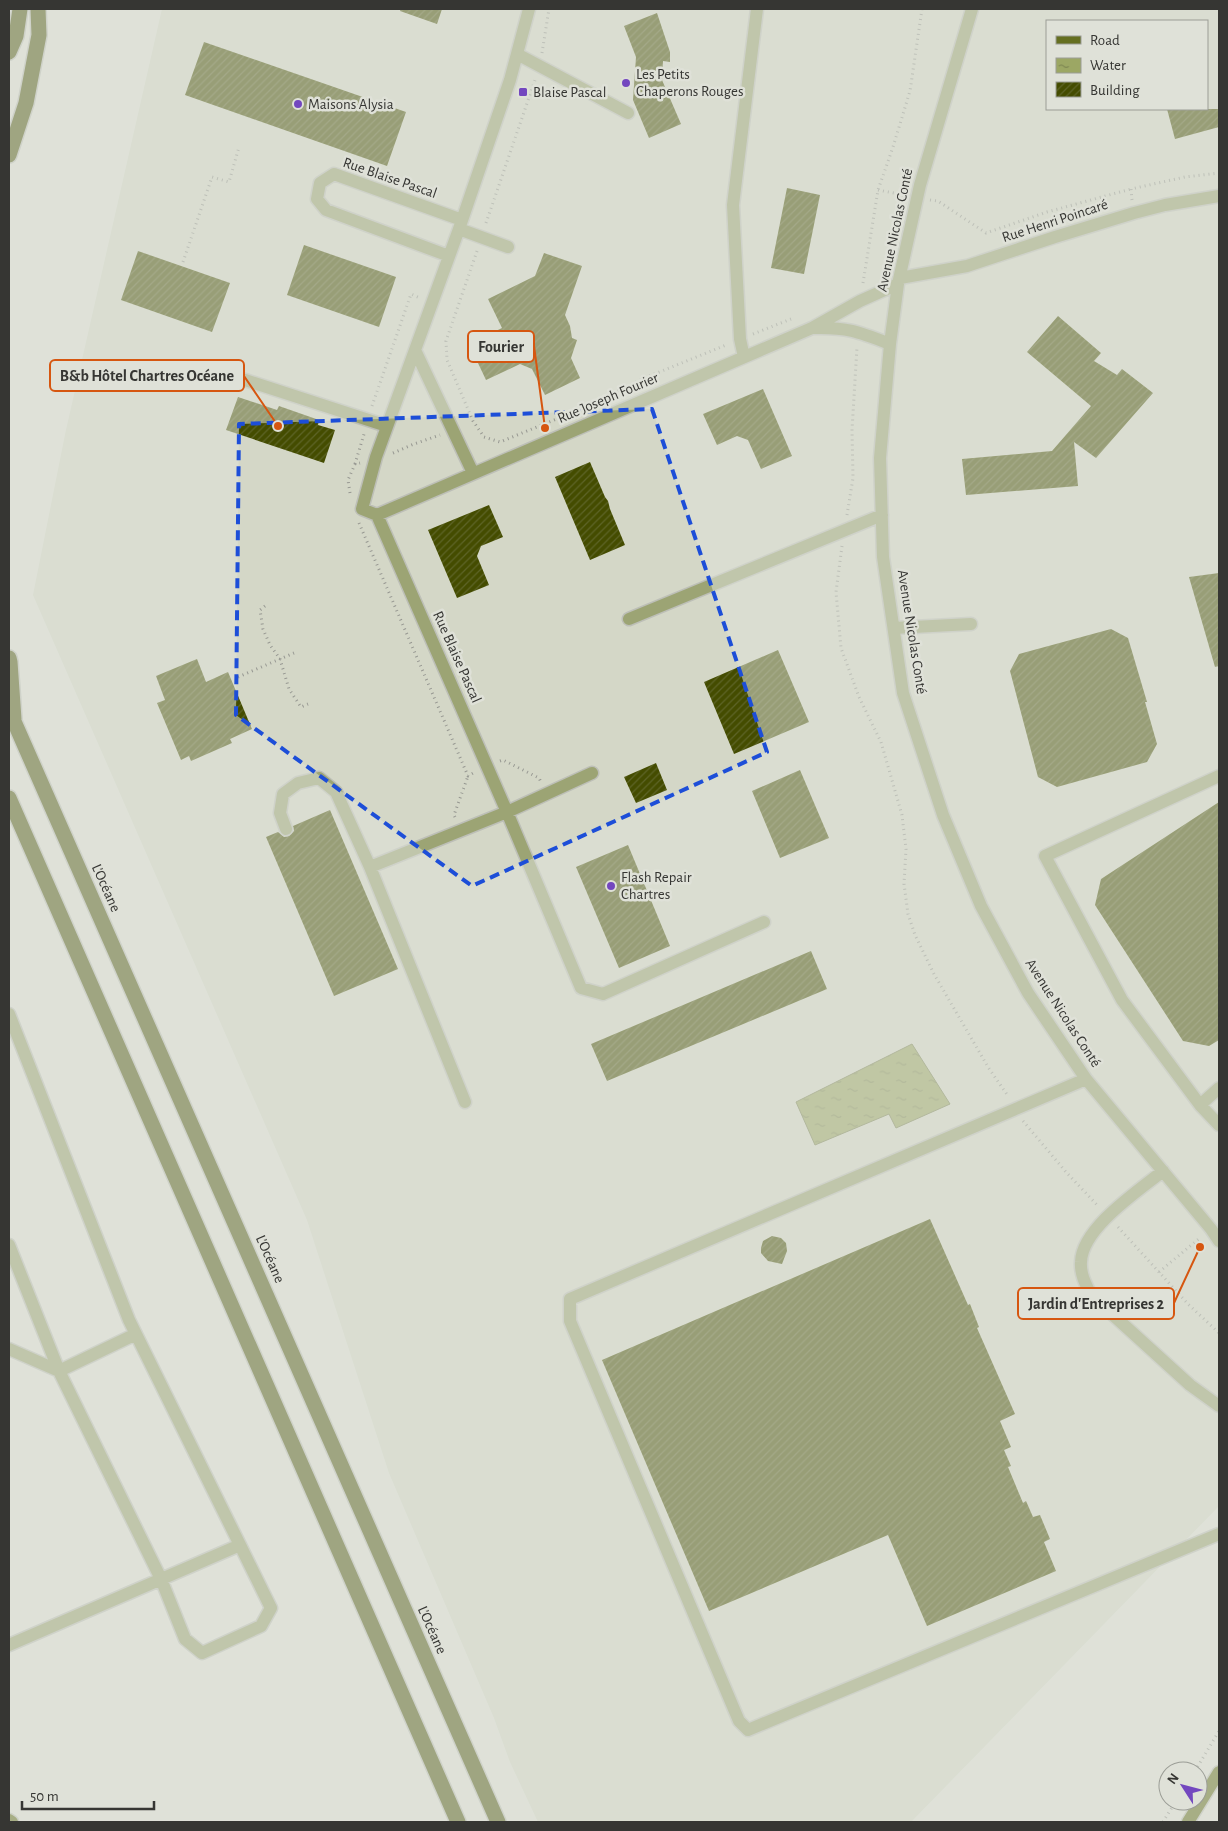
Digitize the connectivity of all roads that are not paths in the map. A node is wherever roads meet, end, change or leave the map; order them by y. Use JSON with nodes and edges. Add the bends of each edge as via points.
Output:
{"nodes":[{"id":1,"x":20,"y":9,"type":"edge"},
{"id":2,"x":38,"y":9,"type":"edge"},
{"id":3,"x":529,"y":9,"type":"edge"},
{"id":4,"x":757,"y":9,"type":"edge"},
{"id":5,"x":972,"y":9,"type":"edge"},
{"id":6,"x":9,"y":52,"type":"edge"},
{"id":7,"x":517,"y":54,"type":"junction"},
{"id":8,"x":628,"y":112,"type":"dead end"},
{"id":9,"x":9,"y":155,"type":"edge"},
{"id":10,"x":1219,"y":196,"type":"edge"},
{"id":11,"x":461,"y":225,"type":"junction"},
{"id":12,"x":508,"y":247,"type":"dead end"},
{"id":13,"x":449,"y":256,"type":"junction"},
{"id":14,"x":899,"y":281,"type":"junction"},
{"id":15,"x":812,"y":328,"type":"junction"},
{"id":16,"x":890,"y":344,"type":"junction"},
{"id":17,"x":415,"y":350,"type":"junction"},
{"id":18,"x":744,"y":357,"type":"junction"},
{"id":19,"x":225,"y":379,"type":"dead end"},
{"id":20,"x":387,"y":426,"type":"junction"},
{"id":21,"x":473,"y":474,"type":"junction"},
{"id":22,"x":377,"y":515,"type":"junction"},
{"id":23,"x":882,"y":515,"type":"junction"},
{"id":24,"x":629,"y":619,"type":"dead end"},
{"id":25,"x":971,"y":624,"type":"dead end"},
{"id":26,"x":894,"y":628,"type":"junction"},
{"id":27,"x":9,"y":658,"type":"edge"},
{"id":28,"x":11,"y":715,"type":"edge"},
{"id":29,"x":592,"y":773,"type":"dead end"},
{"id":30,"x":1219,"y":776,"type":"edge"},
{"id":31,"x":9,"y":798,"type":"edge"},
{"id":32,"x":507,"y":812,"type":"junction"},
{"id":33,"x":286,"y":828,"type":"dead end"},
{"id":34,"x":370,"y":866,"type":"junction"},
{"id":35,"x":764,"y":922,"type":"dead end"},
{"id":36,"x":9,"y":1014,"type":"edge"},
{"id":37,"x":1086,"y":1079,"type":"junction"},
{"id":38,"x":1219,"y":1088,"type":"edge"},
{"id":39,"x":465,"y":1102,"type":"dead end"},
{"id":40,"x":1200,"y":1105,"type":"junction"},
{"id":41,"x":1219,"y":1125,"type":"edge"},
{"id":42,"x":1163,"y":1171,"type":"junction"},
{"id":43,"x":1219,"y":1242,"type":"edge"},
{"id":44,"x":9,"y":1244,"type":"edge"},
{"id":45,"x":136,"y":1334,"type":"junction"},
{"id":46,"x":9,"y":1349,"type":"edge"},
{"id":47,"x":59,"y":1371,"type":"junction"},
{"id":48,"x":1219,"y":1406,"type":"edge"},
{"id":49,"x":1219,"y":1534,"type":"edge"},
{"id":50,"x":240,"y":1544,"type":"junction"},
{"id":51,"x":161,"y":1579,"type":"junction"},
{"id":52,"x":9,"y":1645,"type":"edge"},
{"id":53,"x":1219,"y":1772,"type":"edge"},
{"id":54,"x":458,"y":1822,"type":"edge"},
{"id":55,"x":498,"y":1822,"type":"edge"},
{"id":56,"x":1188,"y":1822,"type":"edge"}],
"edges":[{"from":1,"to":6,"type":"highway","via":[[16,36]]},
{"from":2,"to":9,"type":"highway","via":[[40,35],[26,103]]},
{"from":3,"to":7,"type":"street"},
{"from":4,"to":18,"type":"street","via":[[733,205],[740,339]]},
{"from":5,"to":14,"type":"street","name":"Avenue Nicolas Conté","via":[[917,198]]},
{"from":7,"to":8,"type":"street"},
{"from":7,"to":11,"type":"street"},
{"from":10,"to":14,"type":"street","name":"Rue Henri Poincaré","via":[[1134,213],[966,266]]},
{"from":11,"to":12,"type":"street"},
{"from":11,"to":13,"type":"street"},
{"from":11,"to":13,"type":"street","name":"Rue Blaise Pascal","via":[[334,174],[320,183],[318,199],[326,210]]},
{"from":13,"to":17,"type":"street"},
{"from":14,"to":15,"type":"street","name":"Rue Joseph Fourier"},
{"from":14,"to":16,"type":"street","name":"Avenue Nicolas Conté"},
{"from":15,"to":16,"type":"street","name":"Rue Joseph Fourier","via":[[858,331]]},
{"from":15,"to":18,"type":"street","name":"Rue Joseph Fourier"},
{"from":16,"to":23,"type":"street","name":"Avenue Nicolas Conté","via":[[880,458]]},
{"from":17,"to":20,"type":"street"},
{"from":17,"to":21,"type":"street"},
{"from":18,"to":21,"type":"street","name":"Rue Joseph Fourier"},
{"from":19,"to":20,"type":"street","via":[[245,380]]},
{"from":20,"to":22,"type":"street","via":[[362,509]]},
{"from":21,"to":22,"type":"street","name":"Rue Joseph Fourier"},
{"from":22,"to":32,"type":"street","name":"Rue Blaise Pascal"},
{"from":23,"to":24,"type":"street"},
{"from":23,"to":26,"type":"street","name":"Avenue Nicolas Conté"},
{"from":25,"to":26,"type":"street"},
{"from":26,"to":37,"type":"street","name":"Avenue Nicolas Conté","via":[[903,693],[943,815],[981,906],[1028,994]]},
{"from":27,"to":28,"type":"highway","name":"L’Océane"},
{"from":28,"to":55,"type":"highway","name":"L’Océane"},
{"from":29,"to":32,"type":"street"},
{"from":30,"to":40,"type":"street","via":[[1045,856],[1122,1000]]},
{"from":31,"to":54,"type":"highway"},
{"from":32,"to":34,"type":"street"},
{"from":32,"to":35,"type":"street","name":"Rue Blaise Pascal","via":[[581,988],[604,994]]},
{"from":33,"to":34,"type":"street","via":[[280,813],[283,794],[298,783],[320,778],[336,792]]},
{"from":34,"to":39,"type":"street"},
{"from":36,"to":45,"type":"street"},
{"from":37,"to":42,"type":"street","name":"Avenue Nicolas Conté"},
{"from":37,"to":49,"type":"street","via":[[570,1299],[570,1321],[740,1721],[748,1730]]},
{"from":38,"to":40,"type":"street"},
{"from":40,"to":41,"type":"street"},
{"from":42,"to":43,"type":"street","name":"Avenue Nicolas Conté"},
{"from":42,"to":48,"type":"street","via":[[1108,1216],[1089,1238],[1082,1252],[1084,1281],[1091,1295],[1190,1385]]},
{"from":44,"to":47,"type":"street"},
{"from":45,"to":47,"type":"street"},
{"from":45,"to":50,"type":"street"},
{"from":46,"to":47,"type":"street"},
{"from":47,"to":51,"type":"street"},
{"from":50,"to":51,"type":"street"},
{"from":50,"to":51,"type":"street","via":[[271,1608],[261,1626],[234,1639],[202,1653],[185,1639]]},
{"from":51,"to":52,"type":"street"},
{"from":53,"to":56,"type":"main road"}]}
